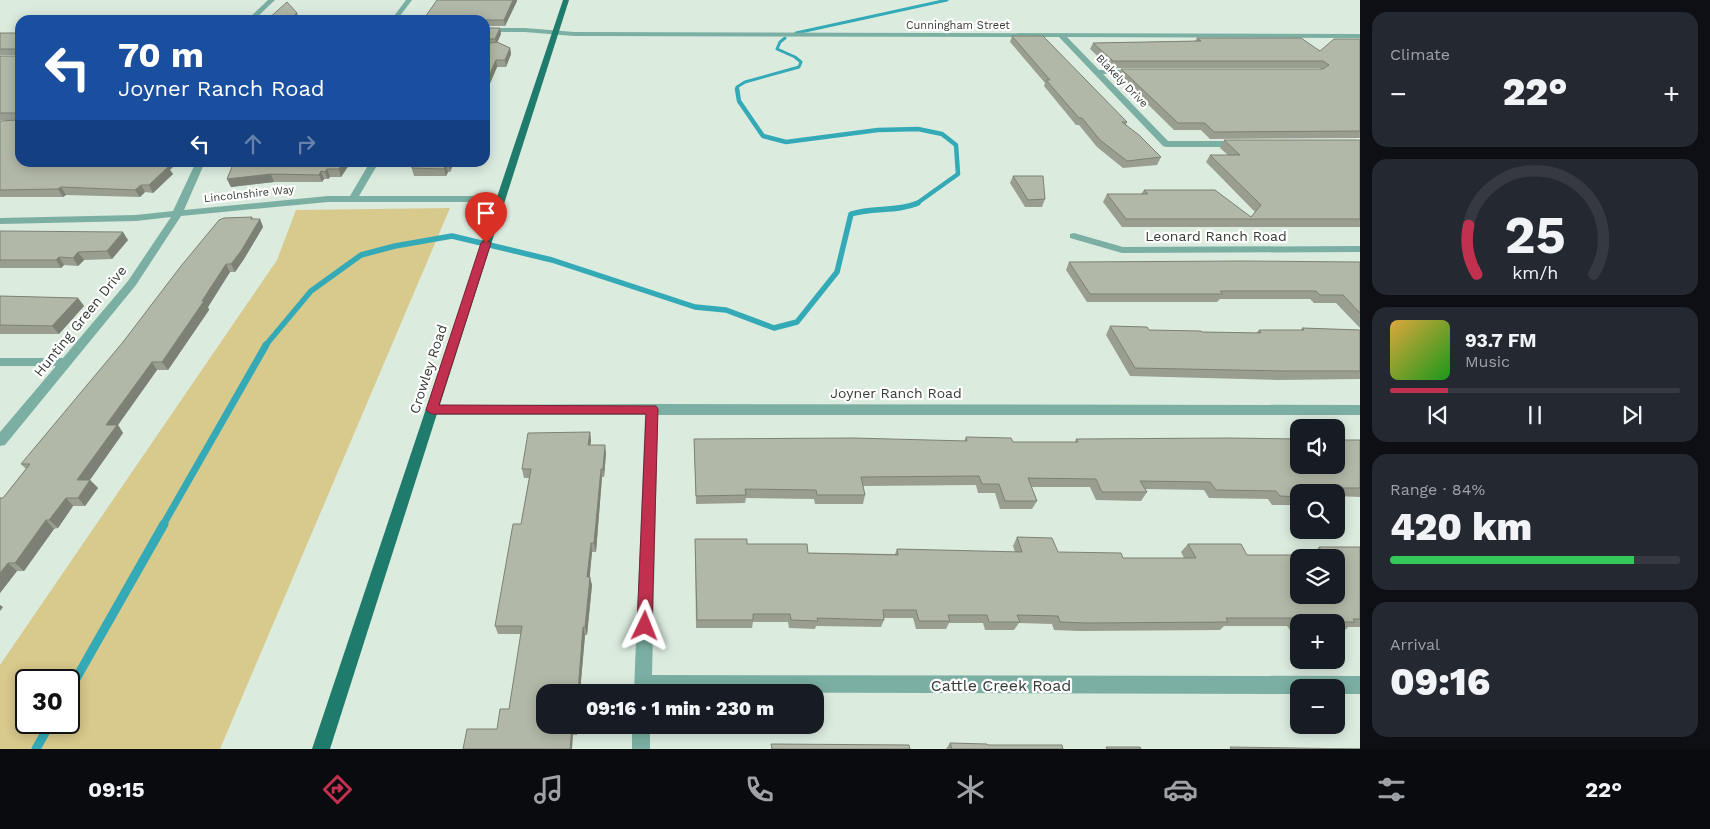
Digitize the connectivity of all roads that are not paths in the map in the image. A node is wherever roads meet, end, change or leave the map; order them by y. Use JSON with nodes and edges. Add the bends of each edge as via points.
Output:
{"nodes":[{"id":1,"x":272,"y":0,"type":"edge"},
{"id":2,"x":410,"y":0,"type":"edge"},
{"id":3,"x":566,"y":0,"type":"edge"},
{"id":4,"x":256,"y":15,"type":"edge"},
{"id":5,"x":398,"y":15,"type":"edge"},
{"id":6,"x":490,"y":30,"type":"edge"},
{"id":7,"x":556,"y":33,"type":"junction"},
{"id":8,"x":1061,"y":35,"type":"junction"},
{"id":9,"x":1360,"y":36,"type":"edge"},
{"id":10,"x":1098,"y":72,"type":"junction"},
{"id":11,"x":1146,"y":72,"type":"edge"},
{"id":12,"x":1254,"y":144,"type":"edge"},
{"id":13,"x":199,"y":167,"type":"edge"},
{"id":14,"x":372,"y":167,"type":"edge"},
{"id":15,"x":353,"y":198,"type":"junction"},
{"id":16,"x":500,"y":198,"type":"junction"},
{"id":17,"x":176,"y":214,"type":"junction"},
{"id":18,"x":0,"y":221,"type":"edge"},
{"id":19,"x":1074,"y":236,"type":"dead end"},
{"id":20,"x":1360,"y":249,"type":"edge"},
{"id":21,"x":0,"y":362,"type":"edge"},
{"id":22,"x":66,"y":362,"type":"junction"},
{"id":23,"x":652,"y":409,"type":"junction"},
{"id":24,"x":432,"y":410,"type":"junction"},
{"id":25,"x":1360,"y":410,"type":"edge"},
{"id":26,"x":0,"y":441,"type":"edge"},
{"id":27,"x":643,"y":684,"type":"edge"},
{"id":28,"x":1360,"y":685,"type":"edge"},
{"id":29,"x":824,"y":687,"type":"edge"},
{"id":30,"x":641,"y":734,"type":"edge"},
{"id":31,"x":321,"y":749,"type":"edge"},
{"id":32,"x":641,"y":749,"type":"edge"}],
"edges":[{"from":1,"to":4,"type":"street"},
{"from":2,"to":5,"type":"street"},
{"from":3,"to":7,"type":"main road","name":"Crowley Road"},
{"from":6,"to":7,"type":"street","name":"Cunningham Street"},
{"from":7,"to":8,"type":"street","name":"Cunningham Street"},
{"from":7,"to":16,"type":"main road","name":"Crowley Road"},
{"from":8,"to":9,"type":"street","name":"Cunningham Street"},
{"from":8,"to":10,"type":"street","name":"Blakely Drive"},
{"from":10,"to":11,"type":"street"},
{"from":10,"to":12,"type":"street","name":"Blakely Drive","via":[[1166,144]]},
{"from":13,"to":17,"type":"street","name":"Hunting Green Drive"},
{"from":14,"to":15,"type":"street"},
{"from":15,"to":16,"type":"street","name":"Lincolnshire Way"},
{"from":15,"to":17,"type":"street","name":"Lincolnshire Way"},
{"from":16,"to":24,"type":"main road","name":"Crowley Road"},
{"from":17,"to":18,"type":"street","name":"Lincolnshire Way"},
{"from":17,"to":22,"type":"street","name":"Hunting Green Drive","via":[[132,283]]},
{"from":19,"to":20,"type":"street","name":"Leonard Ranch Road","via":[[1122,250]]},
{"from":21,"to":22,"type":"street"},
{"from":22,"to":26,"type":"street","name":"Hunting Green Drive"},
{"from":23,"to":24,"type":"street","name":"Joyner Ranch Road"},
{"from":23,"to":25,"type":"street","name":"Joyner Ranch Road"},
{"from":23,"to":27,"type":"street"},
{"from":24,"to":31,"type":"main road","name":"Crowley Road"},
{"from":28,"to":29,"type":"street","name":"Cattle Creek Road"},
{"from":30,"to":32,"type":"street"}]}
